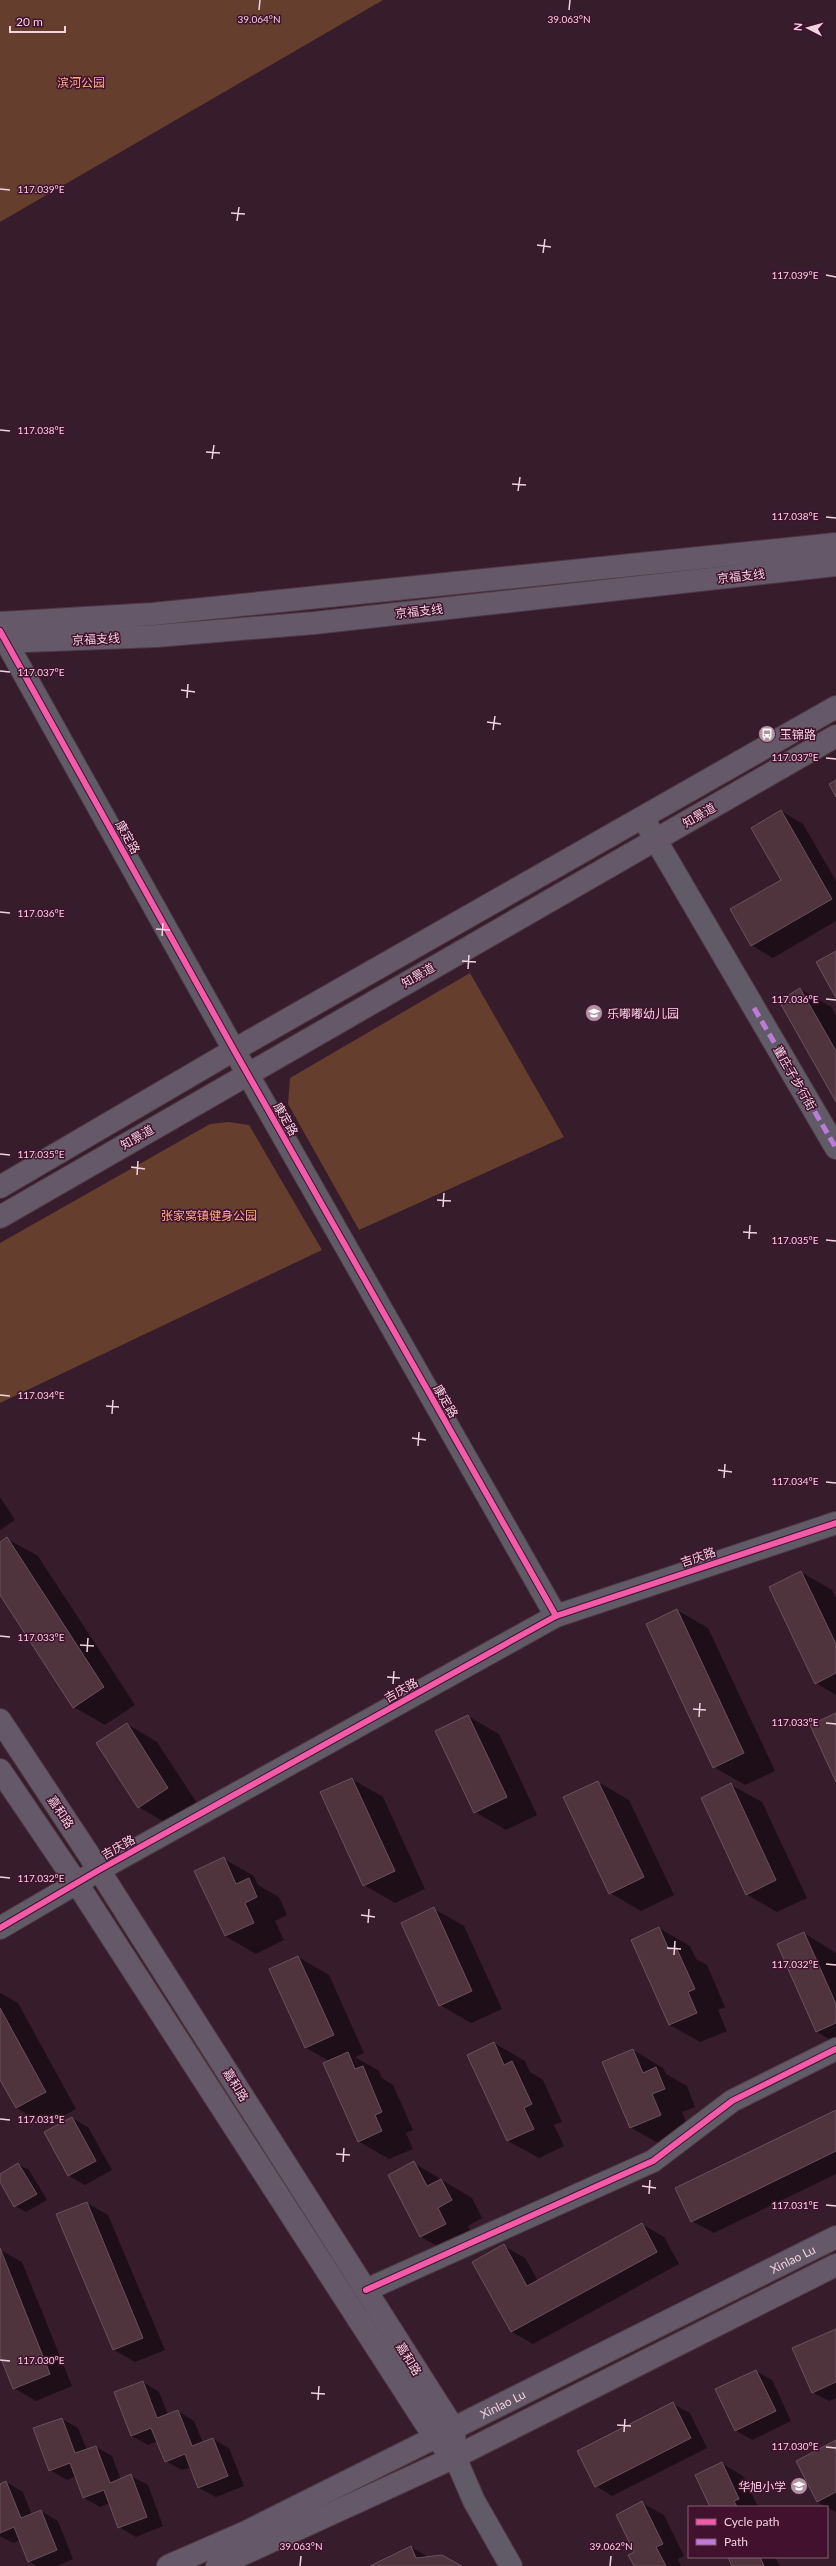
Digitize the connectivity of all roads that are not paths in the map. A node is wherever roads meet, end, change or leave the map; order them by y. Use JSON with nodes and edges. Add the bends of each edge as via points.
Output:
{"nodes":[{"id":1,"x":836,"y":544,"type":"edge"},
{"id":2,"x":836,"y":565,"type":"edge"},
{"id":3,"x":2,"y":635,"type":"edge"},
{"id":4,"x":836,"y":707,"type":"edge"},
{"id":5,"x":836,"y":736,"type":"edge"},
{"id":6,"x":643,"y":818,"type":"junction"},
{"id":7,"x":656,"y":840,"type":"junction"},
{"id":8,"x":234,"y":1050,"type":"junction"},
{"id":9,"x":247,"y":1073,"type":"junction"},
{"id":10,"x":836,"y":1148,"type":"edge"},
{"id":11,"x":0,"y":1187,"type":"edge"},
{"id":12,"x":0,"y":1217,"type":"edge"},
{"id":13,"x":836,"y":1523,"type":"edge"},
{"id":14,"x":556,"y":1616,"type":"junction"},
{"id":15,"x":0,"y":1720,"type":"edge"},
{"id":16,"x":0,"y":1770,"type":"edge"},
{"id":17,"x":99,"y":1870,"type":"junction"},
{"id":18,"x":76,"y":1883,"type":"junction"},
{"id":19,"x":0,"y":1928,"type":"edge"},
{"id":20,"x":836,"y":2049,"type":"edge"},
{"id":21,"x":836,"y":2237,"type":"edge"},
{"id":22,"x":836,"y":2265,"type":"edge"},
{"id":23,"x":366,"y":2290,"type":"junction"},
{"id":24,"x":444,"y":2434,"type":"junction"},
{"id":25,"x":455,"y":2457,"type":"junction"},
{"id":26,"x":168,"y":2566,"type":"edge"},
{"id":27,"x":217,"y":2566,"type":"edge"},
{"id":28,"x":511,"y":2566,"type":"edge"}],
"edges":[{"from":1,"to":3,"type":"main road","name":"京福支线","via":[[161,613]]},
{"from":2,"to":3,"type":"main road","name":"京福支线","via":[[314,623],[156,636]]},
{"from":3,"to":8,"type":"street","name":"康定路"},
{"from":4,"to":6,"type":"main road"},
{"from":5,"to":7,"type":"main road","name":"知景道"},
{"from":6,"to":7,"type":"street","name":"董庄子步行街"},
{"from":6,"to":8,"type":"main road"},
{"from":7,"to":9,"type":"main road","name":"知景道"},
{"from":7,"to":10,"type":"street","name":"董庄子步行街"},
{"from":8,"to":9,"type":"street","name":"康定路"},
{"from":8,"to":11,"type":"main road"},
{"from":9,"to":12,"type":"main road","name":"知景道"},
{"from":9,"to":14,"type":"street","name":"康定路"},
{"from":13,"to":14,"type":"street","name":"吉庆路"},
{"from":14,"to":17,"type":"street","name":"吉庆路"},
{"from":15,"to":17,"type":"main road","name":"嘉和路"},
{"from":16,"to":18,"type":"main road","name":"嘉和路"},
{"from":17,"to":18,"type":"street","name":"吉庆路"},
{"from":17,"to":23,"type":"main road","name":"嘉和路"},
{"from":18,"to":19,"type":"street","name":"吉庆路"},
{"from":18,"to":24,"type":"main road","name":"嘉和路"},
{"from":20,"to":23,"type":"street","via":[[732,2101],[653,2161]]},
{"from":21,"to":24,"type":"main road","name":"Xinlao Lu"},
{"from":22,"to":25,"type":"main road","name":"Xinlao Lu"},
{"from":23,"to":24,"type":"main road","name":"嘉和路"},
{"from":24,"to":25,"type":"main road"},
{"from":24,"to":26,"type":"main road","name":"Xinlao Lu","via":[[246,2532]]},
{"from":25,"to":27,"type":"main road","name":"Xinlao Lu"},
{"from":25,"to":28,"type":"street","via":[[474,2501]]}]}
